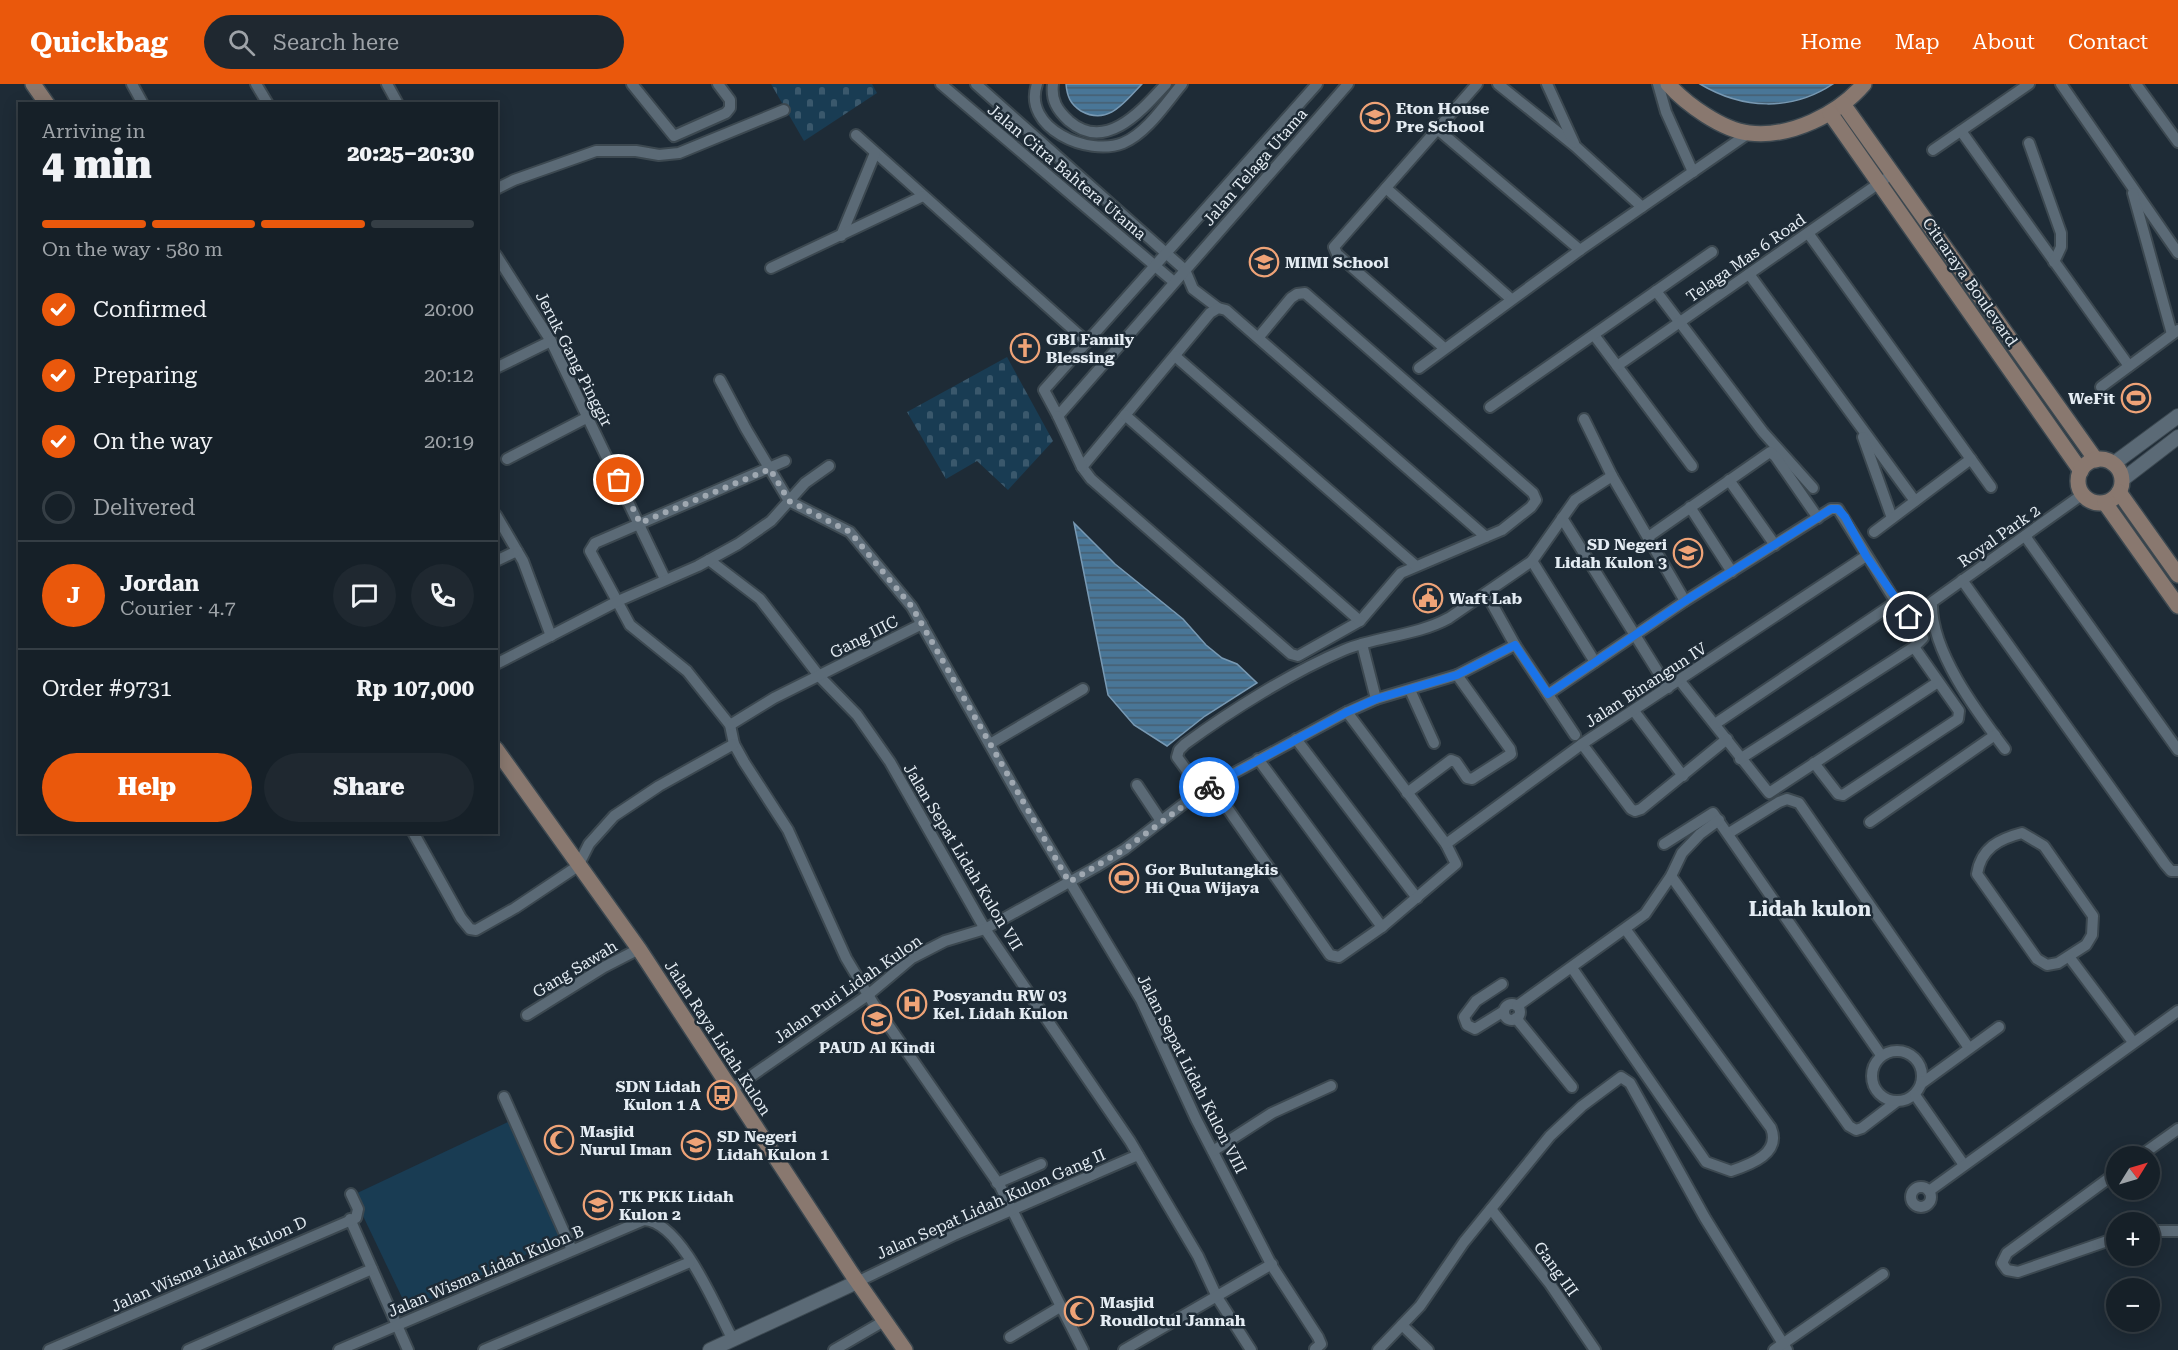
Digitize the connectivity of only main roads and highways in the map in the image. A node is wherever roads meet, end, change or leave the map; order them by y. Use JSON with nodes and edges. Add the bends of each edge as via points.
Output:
{"nodes":[{"id":1,"x":33,"y":84,"type":"edge"},
{"id":2,"x":1668,"y":84,"type":"edge"},
{"id":3,"x":1864,"y":84,"type":"edge"},
{"id":4,"x":46,"y":102,"type":"edge"},
{"id":5,"x":1843,"y":104,"type":"junction"},
{"id":6,"x":1830,"y":113,"type":"junction"},
{"id":7,"x":2096,"y":460,"type":"junction"},
{"id":8,"x":2081,"y":471,"type":"junction"},
{"id":9,"x":2121,"y":486,"type":"junction"},
{"id":10,"x":2105,"y":503,"type":"junction"},
{"id":11,"x":2178,"y":576,"type":"edge"},
{"id":12,"x":2178,"y":606,"type":"edge"},
{"id":13,"x":498,"y":752,"type":"edge"},
{"id":14,"x":905,"y":1350,"type":"edge"}],
"edges":[{"from":1,"to":4,"type":"main road"},
{"from":2,"to":6,"type":"main road","via":[[1697,110],[1749,133],[1778,132]]},
{"from":3,"to":5,"type":"main road"},
{"from":5,"to":6,"type":"main road"},
{"from":5,"to":7,"type":"main road","name":"Citraraya Boulevard"},
{"from":6,"to":8,"type":"main road","name":"Citraraya Boulevard"},
{"from":7,"to":8,"type":"main road"},
{"from":7,"to":9,"type":"main road","via":[[2113,464]]},
{"from":8,"to":10,"type":"main road","via":[[2079,483],[2083,494],[2093,502]]},
{"from":9,"to":10,"type":"main road"},
{"from":9,"to":11,"type":"main road"},
{"from":10,"to":12,"type":"main road"},
{"from":13,"to":14,"type":"main road","name":"Jalan Raya Lidah Kulon","via":[[639,949]]}]}
